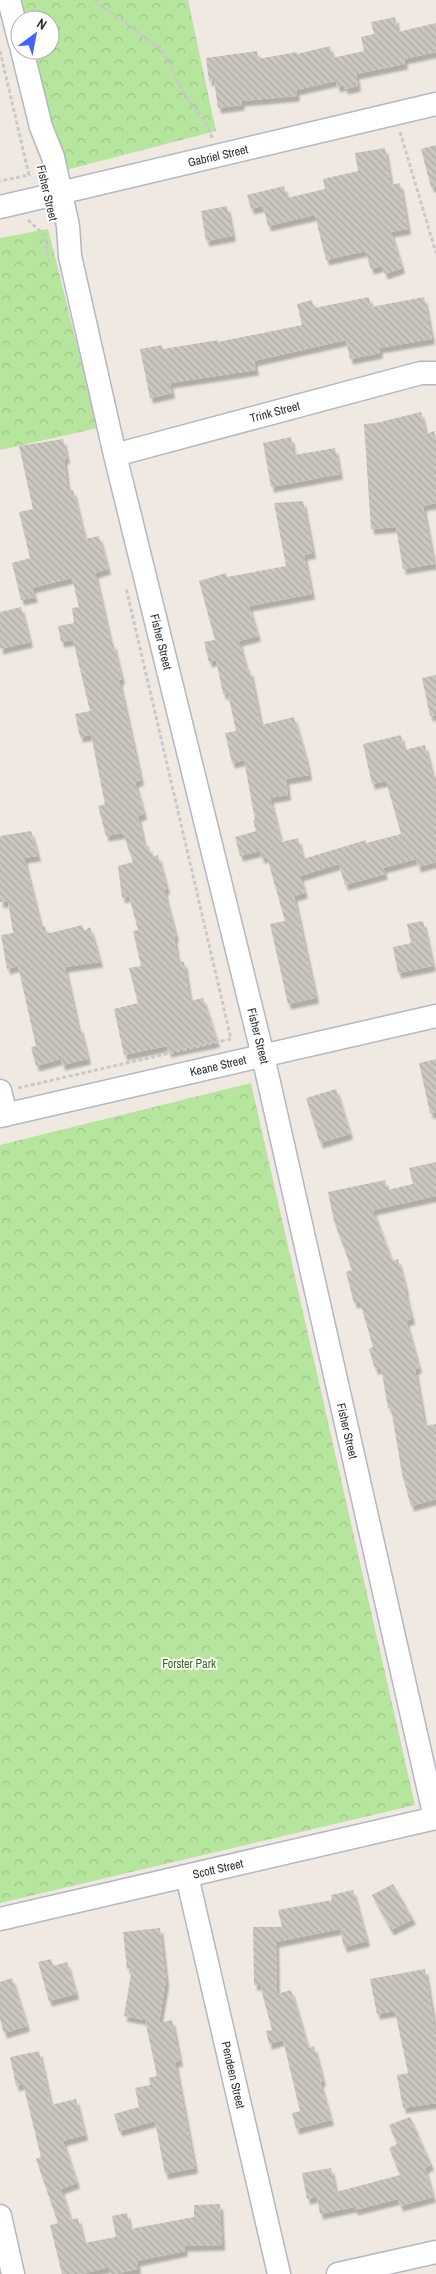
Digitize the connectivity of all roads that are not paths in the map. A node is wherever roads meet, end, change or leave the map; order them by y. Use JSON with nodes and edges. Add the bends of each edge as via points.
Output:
{"nodes":[{"id":1,"x":24,"y":60,"type":"edge"},
{"id":2,"x":436,"y":104,"type":"edge"},
{"id":3,"x":53,"y":194,"type":"junction"},
{"id":4,"x":0,"y":207,"type":"edge"},
{"id":5,"x":436,"y":373,"type":"edge"},
{"id":6,"x":115,"y":455,"type":"junction"},
{"id":7,"x":436,"y":1016,"type":"edge"},
{"id":8,"x":263,"y":1056,"type":"junction"},
{"id":9,"x":0,"y":1092,"type":"edge"},
{"id":10,"x":3,"y":1116,"type":"edge"},
{"id":11,"x":435,"y":1818,"type":"edge"},
{"id":12,"x":188,"y":1876,"type":"junction"},
{"id":13,"x":0,"y":1919,"type":"edge"},
{"id":14,"x":0,"y":2216,"type":"edge"},
{"id":15,"x":436,"y":2252,"type":"edge"},
{"id":16,"x":13,"y":2274,"type":"edge"},
{"id":17,"x":279,"y":2274,"type":"edge"},
{"id":18,"x":338,"y":2274,"type":"edge"}],
"edges":[{"from":1,"to":3,"type":"street","name":"Fisher Street","via":[[41,127],[38,157]]},
{"from":2,"to":3,"type":"street","name":"Gabriel Street"},
{"from":3,"to":4,"type":"street","name":"Gabriel Street"},
{"from":3,"to":6,"type":"street","name":"Fisher Street","via":[[60,259]]},
{"from":5,"to":6,"type":"street","name":"Trink Street","via":[[421,373]]},
{"from":6,"to":8,"type":"street","name":"Fisher Street"},
{"from":7,"to":8,"type":"street","name":"Keane Street"},
{"from":8,"to":10,"type":"street","name":"Keane Street"},
{"from":8,"to":11,"type":"street","name":"Fisher Street"},
{"from":9,"to":10,"type":"street"},
{"from":11,"to":12,"type":"street","name":"Scott Street"},
{"from":12,"to":13,"type":"street","name":"Scott Street"},
{"from":12,"to":17,"type":"street","name":"Pendeen Street"},
{"from":14,"to":16,"type":"street"},
{"from":15,"to":18,"type":"street"}]}
